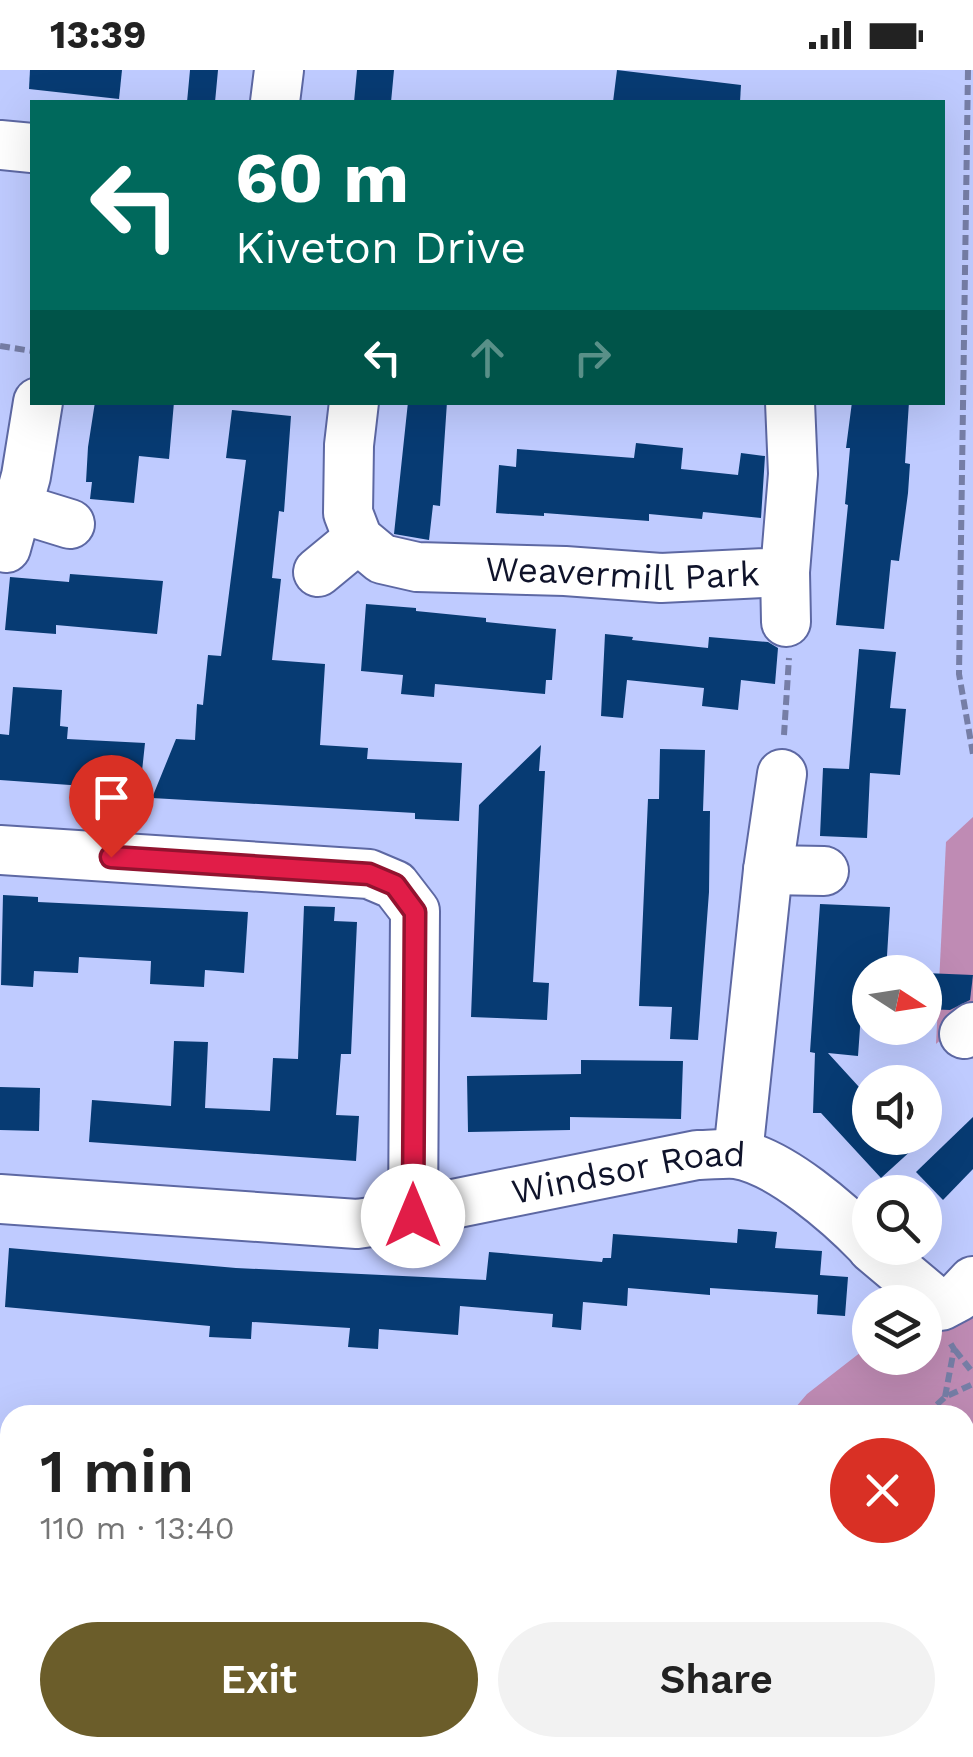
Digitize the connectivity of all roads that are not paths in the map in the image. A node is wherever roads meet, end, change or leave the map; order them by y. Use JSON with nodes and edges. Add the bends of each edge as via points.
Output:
{"nodes":[{"id":1,"x":278,"y":70,"type":"edge"},
{"id":2,"x":275,"y":100,"type":"edge"},
{"id":3,"x":0,"y":145,"type":"edge"},
{"id":4,"x":30,"y":148,"type":"edge"},
{"id":5,"x":37,"y":405,"type":"edge"},
{"id":6,"x":354,"y":405,"type":"edge"},
{"id":7,"x":790,"y":405,"type":"edge"},
{"id":8,"x":70,"y":524,"type":"dead end"},
{"id":9,"x":358,"y":540,"type":"junction"},
{"id":10,"x":318,"y":572,"type":"dead end"},
{"id":11,"x":784,"y":572,"type":"junction"},
{"id":12,"x":786,"y":622,"type":"road end"},
{"id":13,"x":782,"y":774,"type":"road end"},
{"id":14,"x":0,"y":850,"type":"edge"},
{"id":15,"x":768,"y":870,"type":"junction"},
{"id":16,"x":824,"y":871,"type":"dead end"},
{"id":17,"x":738,"y":1154,"type":"junction"},
{"id":18,"x":0,"y":1199,"type":"edge"},
{"id":19,"x":413,"y":1216,"type":"junction"},
{"id":20,"x":852,"y":1226,"type":"edge"},
{"id":21,"x":895,"y":1265,"type":"edge"},
{"id":22,"x":956,"y":1312,"type":"edge"}],
"edges":[{"from":1,"to":2,"type":"street"},
{"from":3,"to":4,"type":"street"},
{"from":5,"to":8,"type":"street","via":[[12,528]]},
{"from":6,"to":9,"type":"street","via":[[348,513]]},
{"from":7,"to":11,"type":"street","name":"Weavermill Park","via":[[793,474]]},
{"from":9,"to":10,"type":"street"},
{"from":9,"to":11,"type":"street","name":"Weavermill Park","via":[[382,559],[417,567],[660,578]]},
{"from":11,"to":12,"type":"street"},
{"from":13,"to":15,"type":"street"},
{"from":14,"to":19,"type":"street","via":[[369,874],[395,885],[415,912]]},
{"from":15,"to":16,"type":"street"},
{"from":15,"to":17,"type":"street"},
{"from":17,"to":19,"type":"street","name":"Windsor Road","via":[[697,1155]]},
{"from":17,"to":20,"type":"street","name":"Windsor Road","via":[[771,1168]]},
{"from":18,"to":19,"type":"street","name":"Windsor Road","via":[[357,1224]]},
{"from":21,"to":22,"type":"street","name":"Windsor Road"}]}
